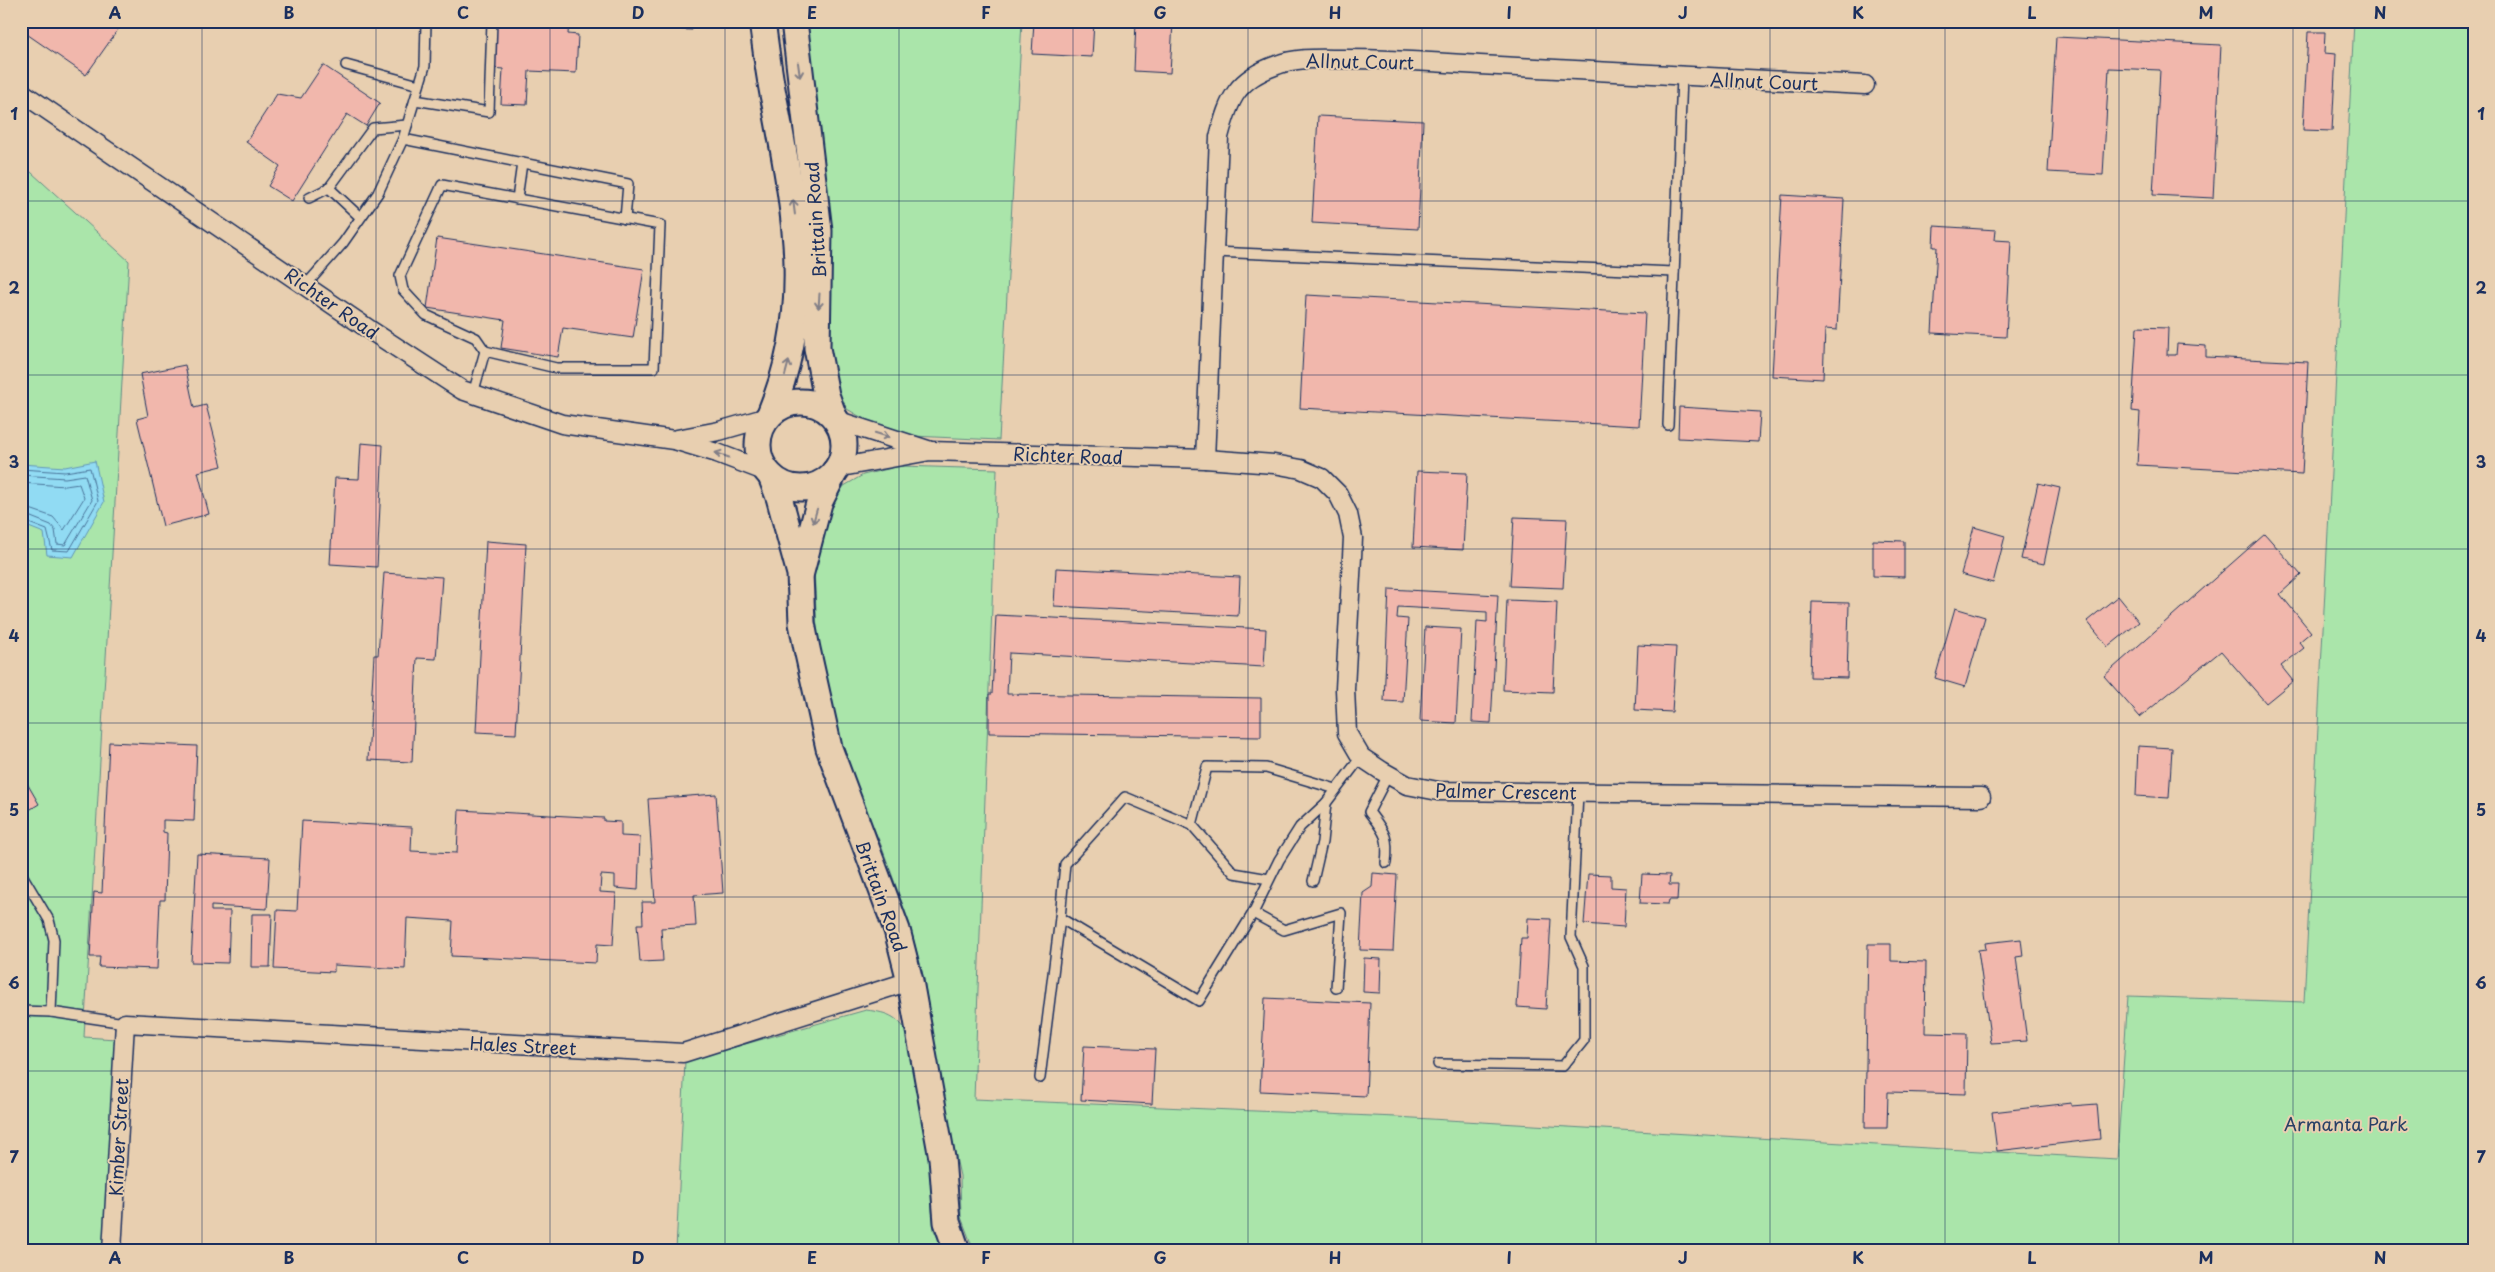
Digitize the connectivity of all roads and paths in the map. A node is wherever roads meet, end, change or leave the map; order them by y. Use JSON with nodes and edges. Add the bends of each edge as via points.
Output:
{"nodes":[{"id":1,"x":426,"y":21,"type":"edge"},
{"id":2,"x":492,"y":21,"type":"edge"},
{"id":3,"x":762,"y":21,"type":"edge"},
{"id":4,"x":794,"y":21,"type":"edge"},
{"id":5,"x":346,"y":65,"type":"dead end"},
{"id":6,"x":1682,"y":77,"type":"junction"},
{"id":7,"x":1864,"y":85,"type":"dead end"},
{"id":8,"x":419,"y":86,"type":"junction"},
{"id":9,"x":21,"y":92,"type":"edge"},
{"id":10,"x":414,"y":100,"type":"junction"},
{"id":11,"x":407,"y":125,"type":"junction"},
{"id":12,"x":403,"y":139,"type":"junction"},
{"id":13,"x":522,"y":163,"type":"junction"},
{"id":14,"x":329,"y":188,"type":"junction"},
{"id":15,"x":309,"y":198,"type":"dead end"},
{"id":16,"x":517,"y":199,"type":"junction"},
{"id":17,"x":360,"y":218,"type":"junction"},
{"id":18,"x":625,"y":219,"type":"junction"},
{"id":19,"x":1214,"y":252,"type":"junction"},
{"id":20,"x":1674,"y":272,"type":"junction"},
{"id":21,"x":306,"y":285,"type":"junction"},
{"id":22,"x":485,"y":351,"type":"junction"},
{"id":23,"x":473,"y":394,"type":"junction"},
{"id":24,"x":769,"y":416,"type":"junction"},
{"id":25,"x":835,"y":418,"type":"junction"},
{"id":26,"x":1668,"y":425,"type":"dead end"},
{"id":27,"x":674,"y":440,"type":"junction"},
{"id":28,"x":930,"y":451,"type":"junction"},
{"id":29,"x":1205,"y":459,"type":"junction"},
{"id":30,"x":835,"y":470,"type":"junction"},
{"id":31,"x":769,"y":474,"type":"junction"},
{"id":32,"x":800,"y":574,"type":"junction"},
{"id":33,"x":1361,"y":757,"type":"junction"},
{"id":34,"x":1388,"y":775,"type":"junction"},
{"id":35,"x":1336,"y":789,"type":"junction"},
{"id":36,"x":1578,"y":793,"type":"junction"},
{"id":37,"x":1981,"y":798,"type":"dead end"},
{"id":38,"x":1326,"y":803,"type":"junction"},
{"id":39,"x":1192,"y":825,"type":"junction"},
{"id":40,"x":1386,"y":863,"type":"dead end"},
{"id":41,"x":21,"y":873,"type":"edge"},
{"id":42,"x":1269,"y":879,"type":"junction"},
{"id":43,"x":1313,"y":881,"type":"dead end"},
{"id":44,"x":1253,"y":913,"type":"junction"},
{"id":45,"x":1060,"y":918,"type":"junction"},
{"id":46,"x":910,"y":980,"type":"junction"},
{"id":47,"x":1336,"y":988,"type":"dead end"},
{"id":48,"x":21,"y":1011,"type":"edge"},
{"id":49,"x":51,"y":1012,"type":"junction"},
{"id":50,"x":125,"y":1023,"type":"junction"},
{"id":51,"x":1438,"y":1064,"type":"dead end"},
{"id":52,"x":1040,"y":1078,"type":"dead end"},
{"id":53,"x":112,"y":1251,"type":"edge"},
{"id":54,"x":957,"y":1251,"type":"edge"}],
"edges":[{"from":1,"to":8,"type":"lane","via":[[424,66]]},
{"from":2,"to":10,"type":"lane","via":[[489,112]]},
{"from":24,"to":3,"type":"main road","name":"Brittain Road","one_way":true,"via":[[788,367],[798,253],[792,192]]},
{"from":4,"to":25,"type":"main road","name":"Brittain Road","one_way":true,"via":[[819,231],[817,348],[826,395]]},
{"from":5,"to":8,"type":"lane"},
{"from":6,"to":7,"type":"street","name":"Allnut Court"},
{"from":6,"to":19,"type":"street","name":"Allnut Court","via":[[1386,59],[1302,59],[1278,64],[1241,85],[1227,107],[1219,137]]},
{"from":6,"to":20,"type":"lane"},
{"from":8,"to":10,"type":"lane"},
{"from":9,"to":21,"type":"street","name":"Richter Road"},
{"from":10,"to":11,"type":"lane"},
{"from":11,"to":12,"type":"lane"},
{"from":11,"to":14,"type":"lane","via":[[370,130]]},
{"from":12,"to":13,"type":"lane"},
{"from":12,"to":17,"type":"lane","via":[[378,193]]},
{"from":13,"to":16,"type":"lane"},
{"from":13,"to":18,"type":"lane","via":[[628,184]]},
{"from":14,"to":15,"type":"lane"},
{"from":14,"to":17,"type":"lane"},
{"from":16,"to":18,"type":"lane"},
{"from":16,"to":22,"type":"lane","via":[[442,185],[400,276],[403,290],[426,315],[476,338]]},
{"from":17,"to":21,"type":"lane"},
{"from":18,"to":22,"type":"lane","via":[[660,225],[654,368],[556,368]]},
{"from":19,"to":20,"type":"lane"},
{"from":19,"to":29,"type":"street","name":"Allnut Court"},
{"from":20,"to":26,"type":"lane"},
{"from":21,"to":23,"type":"street","name":"Richter Road","via":[[370,330]]},
{"from":22,"to":23,"type":"lane"},
{"from":23,"to":27,"type":"street","name":"Richter Road","via":[[562,424]]},
{"from":24,"to":25,"type":"main road","via":[[782,406],[796,402],[816,405]]},
{"from":24,"to":27,"type":"street","name":"Richter Road"},
{"from":24,"to":31,"type":"main road","via":[[758,438],[758,450]]},
{"from":25,"to":28,"type":"street","name":"Richter Road","one_way":true},
{"from":25,"to":30,"type":"main road","via":[[844,444]]},
{"from":31,"to":27,"type":"street","name":"Richter Road","one_way":true,"via":[[717,452]]},
{"from":28,"to":29,"type":"street","name":"Richter Road"},
{"from":28,"to":30,"type":"street","name":"Richter Road"},
{"from":29,"to":33,"type":"street","name":"Palmer Crescent","via":[[1301,469],[1322,478],[1338,494],[1348,514],[1353,538],[1345,689],[1347,733]]},
{"from":30,"to":31,"type":"main road","via":[[824,481],[797,488]]},
{"from":30,"to":32,"type":"main road","name":"Brittain Road","one_way":true,"via":[[819,503]]},
{"from":31,"to":32,"type":"main road","name":"Brittain Road","via":[[780,497]]},
{"from":32,"to":46,"type":"main road","name":"Brittain Road","via":[[806,649],[829,748],[898,930]]},
{"from":33,"to":34,"type":"street","name":"Palmer Crescent"},
{"from":33,"to":35,"type":"lane"},
{"from":34,"to":36,"type":"street","name":"Palmer Crescent","via":[[1407,785],[1438,791]]},
{"from":34,"to":40,"type":"lane","via":[[1369,812],[1388,843]]},
{"from":35,"to":38,"type":"lane"},
{"from":35,"to":39,"type":"lane","via":[[1266,768],[1207,767]]},
{"from":36,"to":37,"type":"street","name":"Palmer Crescent"},
{"from":36,"to":51,"type":"lane","via":[[1571,937],[1584,966],[1584,1040],[1564,1066]]},
{"from":38,"to":42,"type":"lane","via":[[1300,827]]},
{"from":38,"to":43,"type":"lane"},
{"from":39,"to":42,"type":"lane","via":[[1234,873]]},
{"from":39,"to":45,"type":"lane","via":[[1125,797],[1065,864]]},
{"from":41,"to":49,"type":"lane","via":[[49,920],[54,940]]},
{"from":42,"to":44,"type":"lane"},
{"from":44,"to":45,"type":"lane","via":[[1199,1001]]},
{"from":44,"to":47,"type":"lane","via":[[1284,930],[1341,912]]},
{"from":45,"to":52,"type":"lane"},
{"from":46,"to":50,"type":"street","name":"Hales Street","via":[[683,1054]]},
{"from":46,"to":54,"type":"main road","name":"Brittain Road","via":[[942,1158],[947,1222]]},
{"from":48,"to":49,"type":"lane"},
{"from":49,"to":50,"type":"lane"},
{"from":50,"to":53,"type":"street","name":"Kimber Street"}]}
